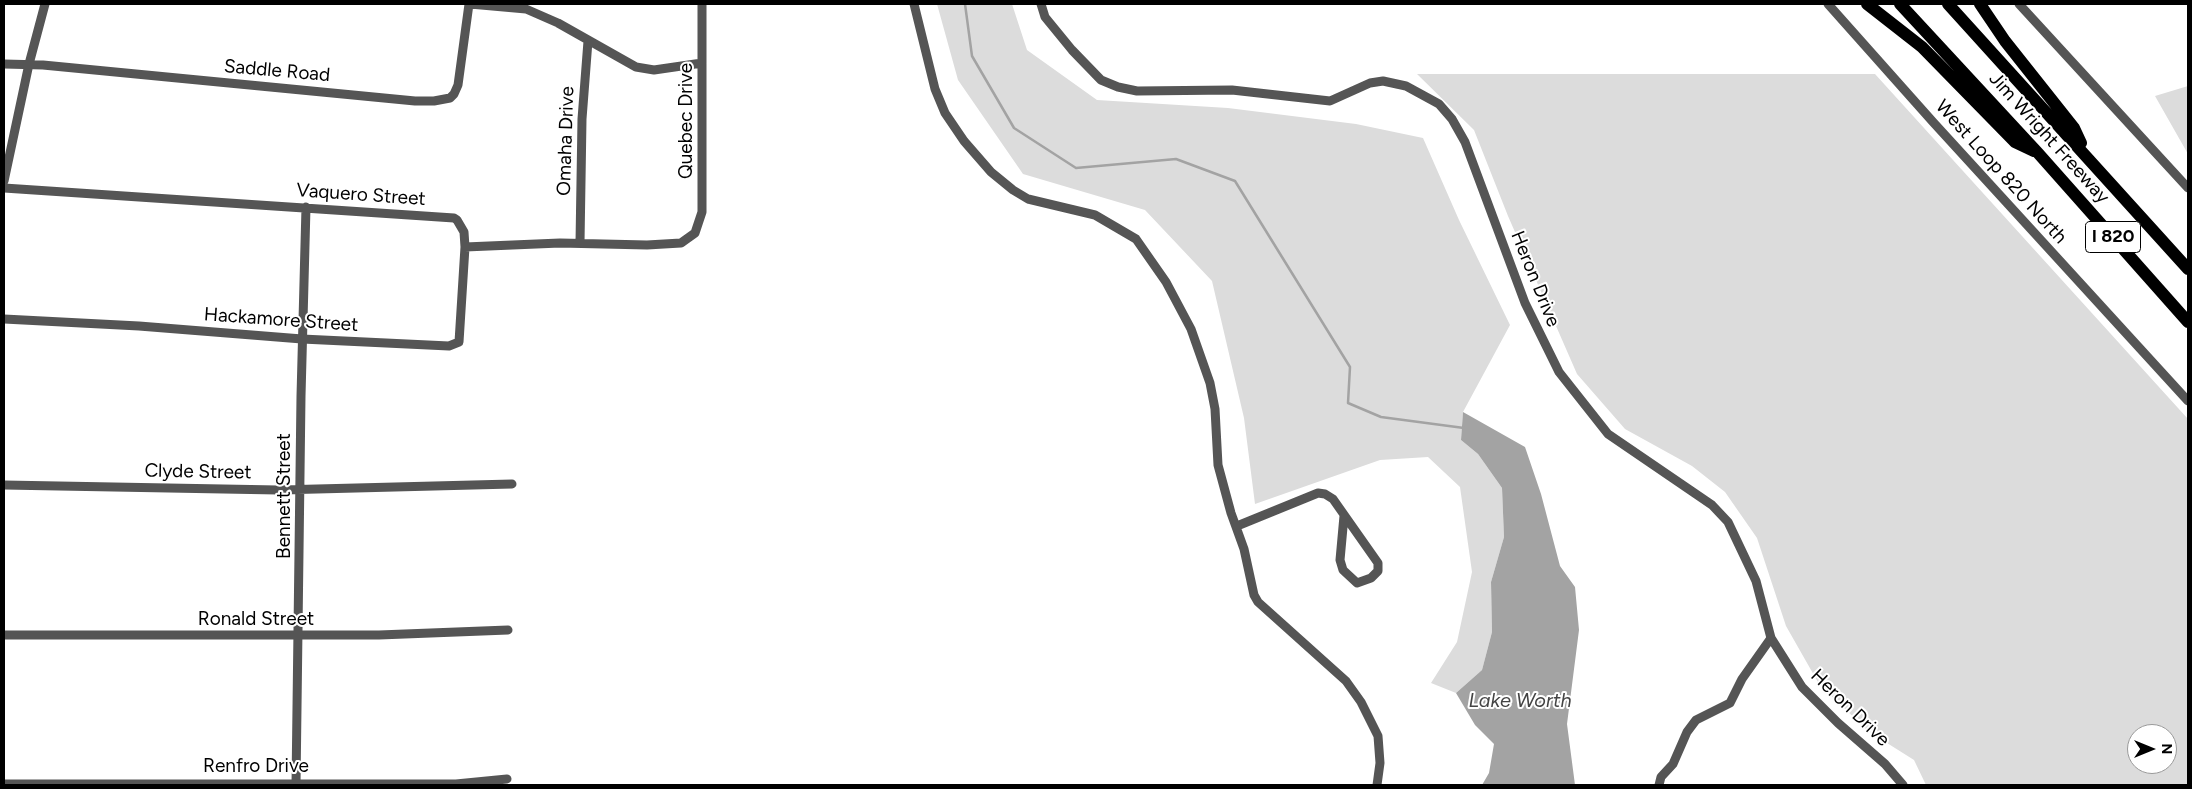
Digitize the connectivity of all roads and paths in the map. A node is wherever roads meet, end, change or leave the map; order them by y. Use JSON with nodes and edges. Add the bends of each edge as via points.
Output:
{"nodes":[{"id":1,"x":45,"y":4,"type":"edge"},
{"id":2,"x":469,"y":4,"type":"edge"},
{"id":3,"x":702,"y":4,"type":"edge"},
{"id":4,"x":914,"y":4,"type":"edge"},
{"id":5,"x":1041,"y":4,"type":"edge"},
{"id":6,"x":1828,"y":4,"type":"edge"},
{"id":7,"x":1867,"y":4,"type":"edge"},
{"id":8,"x":1900,"y":4,"type":"edge"},
{"id":9,"x":1948,"y":4,"type":"edge"},
{"id":10,"x":1980,"y":4,"type":"edge"},
{"id":11,"x":2019,"y":4,"type":"edge"},
{"id":12,"x":588,"y":40,"type":"junction"},
{"id":13,"x":702,"y":63,"type":"junction"},
{"id":14,"x":4,"y":64,"type":"edge"},
{"id":15,"x":29,"y":64,"type":"junction"},
{"id":16,"x":2038,"y":153,"type":"junction"},
{"id":17,"x":2089,"y":158,"type":"junction"},
{"id":18,"x":4,"y":181,"type":"edge"},
{"id":19,"x":4,"y":188,"type":"edge"},
{"id":20,"x":2188,"y":188,"type":"edge"},
{"id":21,"x":306,"y":207,"type":"junction"},
{"id":22,"x":580,"y":244,"type":"junction"},
{"id":23,"x":465,"y":247,"type":"junction"},
{"id":24,"x":2188,"y":269,"type":"edge"},
{"id":25,"x":4,"y":319,"type":"edge"},
{"id":26,"x":2188,"y":322,"type":"edge"},
{"id":27,"x":302,"y":339,"type":"junction"},
{"id":28,"x":2188,"y":401,"type":"edge"},
{"id":29,"x":512,"y":484,"type":"dead end"},
{"id":30,"x":4,"y":485,"type":"edge"},
{"id":31,"x":301,"y":490,"type":"junction"},
{"id":32,"x":1344,"y":516,"type":"junction"},
{"id":33,"x":1237,"y":526,"type":"junction"},
{"id":34,"x":508,"y":630,"type":"dead end"},
{"id":35,"x":4,"y":635,"type":"edge"},
{"id":36,"x":298,"y":636,"type":"junction"},
{"id":37,"x":1771,"y":638,"type":"junction"},
{"id":38,"x":507,"y":779,"type":"dead end"},
{"id":39,"x":4,"y":784,"type":"edge"},
{"id":40,"x":296,"y":784,"type":"edge"},
{"id":41,"x":1377,"y":785,"type":"edge"},
{"id":42,"x":1659,"y":785,"type":"edge"},
{"id":43,"x":1903,"y":785,"type":"edge"}],
"edges":[{"from":1,"to":15,"type":"street"},
{"from":2,"to":12,"type":"street","via":[[526,9],[558,22]]},
{"from":2,"to":15,"type":"street","name":"Saddle Road","via":[[458,85],[450,98],[434,102]]},
{"from":3,"to":13,"type":"street","name":"Quebec Drive"},
{"from":4,"to":33,"type":"street","via":[[935,89],[945,113],[991,172],[1028,198],[1094,215],[1136,239],[1166,282],[1191,329],[1210,383],[1218,465]]},
{"from":5,"to":37,"type":"street","name":"Heron Drive","via":[[1045,17],[1072,50],[1101,80],[1118,87],[1137,91],[1232,90],[1330,101],[1370,83],[1383,81],[1406,86],[1439,104],[1452,118],[1465,142],[1524,303],[1559,372],[1608,434],[1712,505],[1728,522],[1756,581]]},
{"from":6,"to":28,"type":"street","name":"West Loop 820 North"},
{"from":7,"to":16,"type":"highway","via":[[1922,47],[2015,142]]},
{"from":8,"to":16,"type":"highway","name":"Jim Wright Freeway","number":"I 820"},
{"from":9,"to":17,"type":"highway","name":"Jim Wright Freeway","number":"I 820"},
{"from":10,"to":17,"type":"highway","via":[[2004,41],[2074,128]]},
{"from":11,"to":20,"type":"street"},
{"from":12,"to":13,"type":"street","via":[[636,67],[654,70]]},
{"from":12,"to":22,"type":"street","name":"Omaha Drive","via":[[582,119]]},
{"from":13,"to":22,"type":"street","name":"Quebec Drive","via":[[702,212],[698,228],[681,243]]},
{"from":14,"to":15,"type":"street","name":"Saddle Road"},
{"from":15,"to":18,"type":"street"},
{"from":16,"to":26,"type":"highway","name":"Jim Wright Freeway","number":"I 820"},
{"from":17,"to":24,"type":"highway","name":"Jim Wright Freeway","number":"I 820"},
{"from":19,"to":21,"type":"street","name":"Vaquero Street"},
{"from":21,"to":23,"type":"street","name":"Vaquero Street","via":[[454,218],[464,232]]},
{"from":21,"to":27,"type":"street","name":"Bennett Street"},
{"from":22,"to":23,"type":"street"},
{"from":23,"to":27,"type":"street","name":"Hackamore Street","via":[[459,342],[449,346]]},
{"from":25,"to":27,"type":"street","name":"Hackamore Street"},
{"from":27,"to":31,"type":"street","name":"Bennett Street"},
{"from":29,"to":31,"type":"street","name":"Clyde Street"},
{"from":30,"to":31,"type":"street","name":"Clyde Street"},
{"from":31,"to":36,"type":"street","name":"Bennett Street"},
{"from":32,"to":32,"type":"street","via":[[1378,563],[1378,571],[1371,578],[1357,583],[1344,570],[1340,560]]},
{"from":32,"to":33,"type":"street","via":[[1333,500],[1318,493]]},
{"from":33,"to":41,"type":"street","via":[[1258,602],[1346,681],[1361,702],[1378,736],[1380,764]]},
{"from":34,"to":36,"type":"street","name":"Ronald Street"},
{"from":35,"to":36,"type":"street","name":"Ronald Street"},
{"from":36,"to":40,"type":"street","name":"Bennett Street"},
{"from":37,"to":42,"type":"street","via":[[1742,678],[1730,703],[1696,720]]},
{"from":37,"to":43,"type":"street","name":"Heron Drive","via":[[1802,687],[1885,764]]},
{"from":38,"to":40,"type":"street","name":"Renfro Drive","via":[[456,784]]},
{"from":39,"to":40,"type":"street","name":"Renfro Drive"}]}
